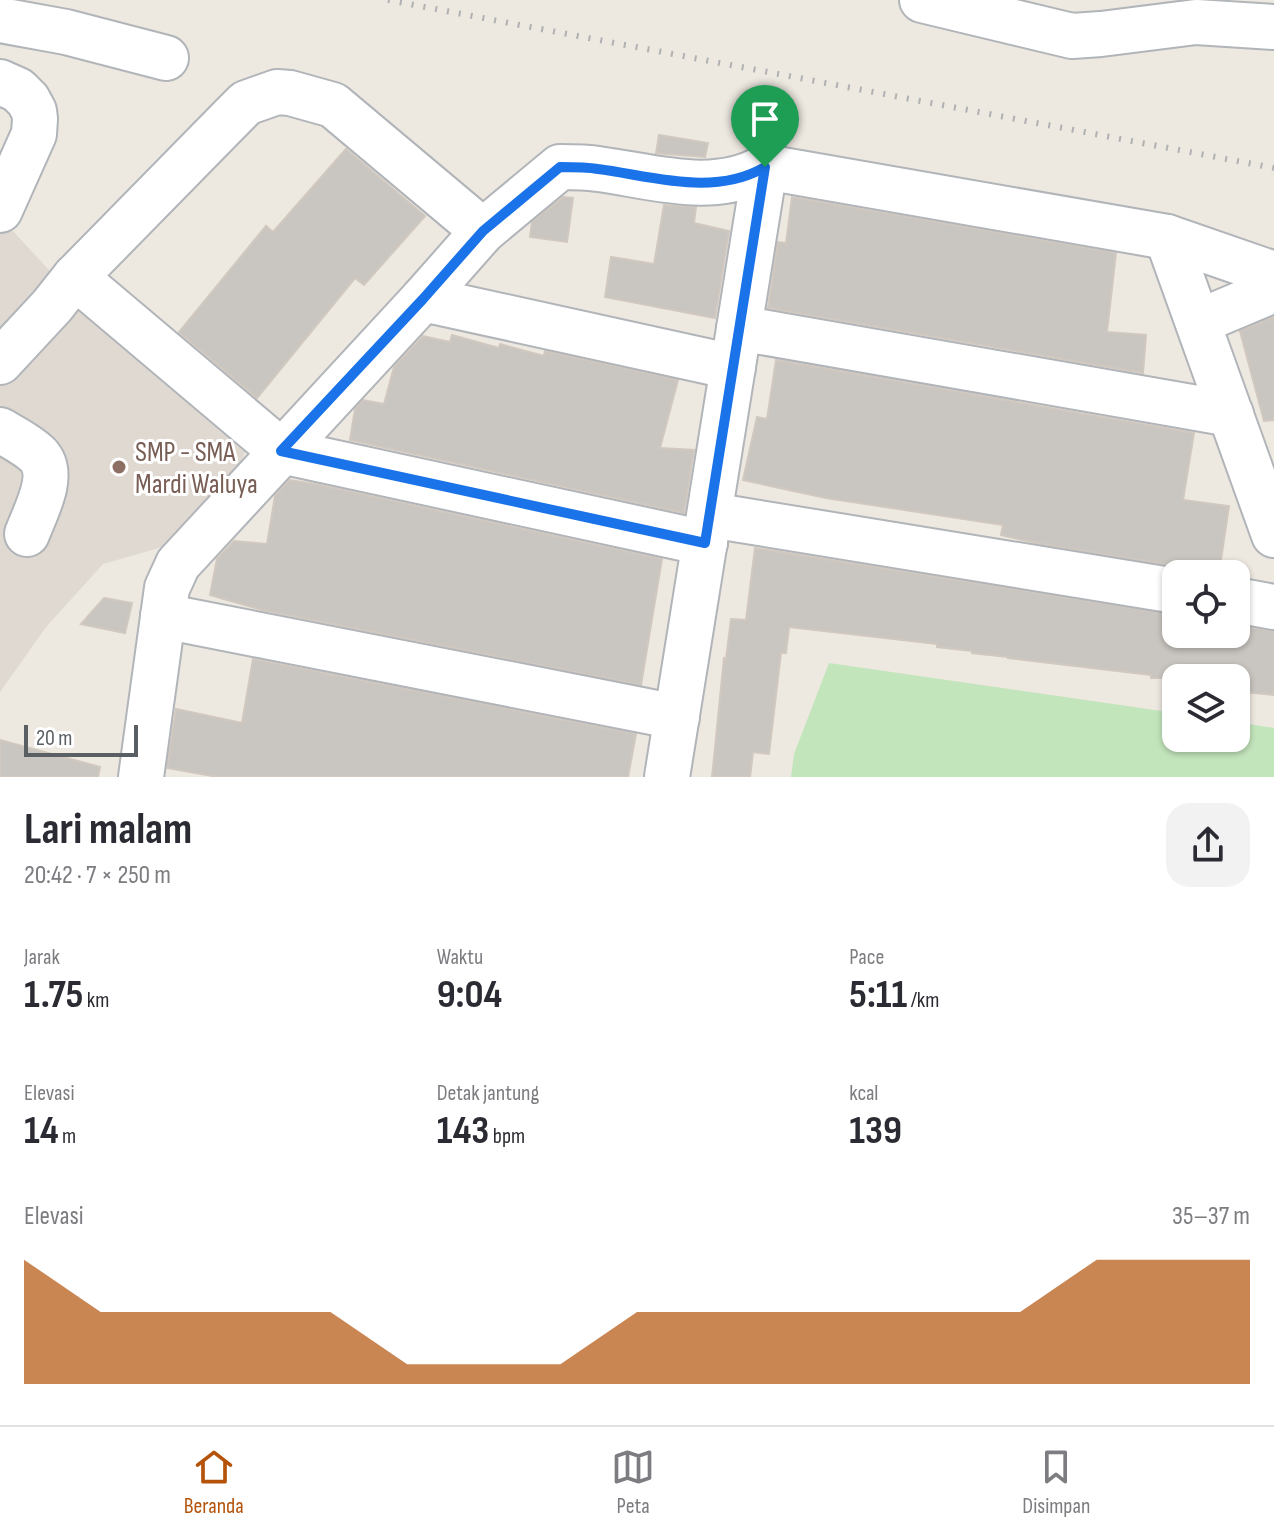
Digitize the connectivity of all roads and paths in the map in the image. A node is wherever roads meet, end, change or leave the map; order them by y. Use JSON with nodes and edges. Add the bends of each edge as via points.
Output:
{"nodes":[{"id":1,"x":922,"y":0,"type":"edge"},
{"id":2,"x":0,"y":20,"type":"edge"},
{"id":3,"x":1274,"y":27,"type":"edge"},
{"id":4,"x":166,"y":58,"type":"dead end"},
{"id":5,"x":0,"y":82,"type":"edge"},
{"id":6,"x":11,"y":155,"type":"edge"},
{"id":7,"x":765,"y":167,"type":"junction"},
{"id":8,"x":0,"y":210,"type":"edge"},
{"id":9,"x":483,"y":231,"type":"junction"},
{"id":10,"x":1167,"y":237,"type":"junction"},
{"id":11,"x":1274,"y":274,"type":"edge"},
{"id":12,"x":75,"y":277,"type":"junction"},
{"id":13,"x":1274,"y":290,"type":"edge"},
{"id":14,"x":423,"y":299,"type":"junction"},
{"id":15,"x":1198,"y":322,"type":"junction"},
{"id":16,"x":736,"y":348,"type":"junction"},
{"id":17,"x":0,"y":362,"type":"edge"},
{"id":18,"x":1231,"y":414,"type":"junction"},
{"id":19,"x":0,"y":430,"type":"edge"},
{"id":20,"x":281,"y":451,"type":"junction"},
{"id":21,"x":707,"y":529,"type":"junction"},
{"id":22,"x":27,"y":534,"type":"dead end"},
{"id":23,"x":1274,"y":535,"type":"edge"},
{"id":24,"x":1162,"y":589,"type":"edge"},
{"id":25,"x":1250,"y":603,"type":"edge"},
{"id":26,"x":1274,"y":607,"type":"edge"},
{"id":27,"x":163,"y":616,"type":"junction"},
{"id":28,"x":677,"y":717,"type":"junction"},
{"id":29,"x":141,"y":777,"type":"edge"},
{"id":30,"x":667,"y":777,"type":"edge"}],
"edges":[{"from":1,"to":3,"type":"street","via":[[1072,36],[1196,22]]},
{"from":2,"to":4,"type":"street"},
{"from":5,"to":6,"type":"street","via":[[18,90],[34,111],[34,134]]},
{"from":6,"to":8,"type":"street"},
{"from":7,"to":9,"type":"street","via":[[734,180],[679,182],[560,167]]},
{"from":7,"to":10,"type":"street"},
{"from":7,"to":16,"type":"street"},
{"from":9,"to":12,"type":"street","via":[[333,105],[277,92],[246,103]]},
{"from":9,"to":14,"type":"street"},
{"from":10,"to":11,"type":"street"},
{"from":10,"to":15,"type":"street"},
{"from":12,"to":17,"type":"street"},
{"from":12,"to":20,"type":"street"},
{"from":13,"to":15,"type":"street"},
{"from":14,"to":16,"type":"street"},
{"from":14,"to":20,"type":"street"},
{"from":15,"to":18,"type":"street"},
{"from":16,"to":18,"type":"street"},
{"from":16,"to":21,"type":"street"},
{"from":18,"to":23,"type":"street"},
{"from":19,"to":22,"type":"street","via":[[37,454],[46,467],[44,489]]},
{"from":20,"to":21,"type":"street"},
{"from":20,"to":27,"type":"street","via":[[178,564]]},
{"from":21,"to":24,"type":"street"},
{"from":21,"to":28,"type":"street"},
{"from":25,"to":26,"type":"street"},
{"from":27,"to":28,"type":"street"},
{"from":27,"to":29,"type":"street"},
{"from":28,"to":30,"type":"street"}]}
